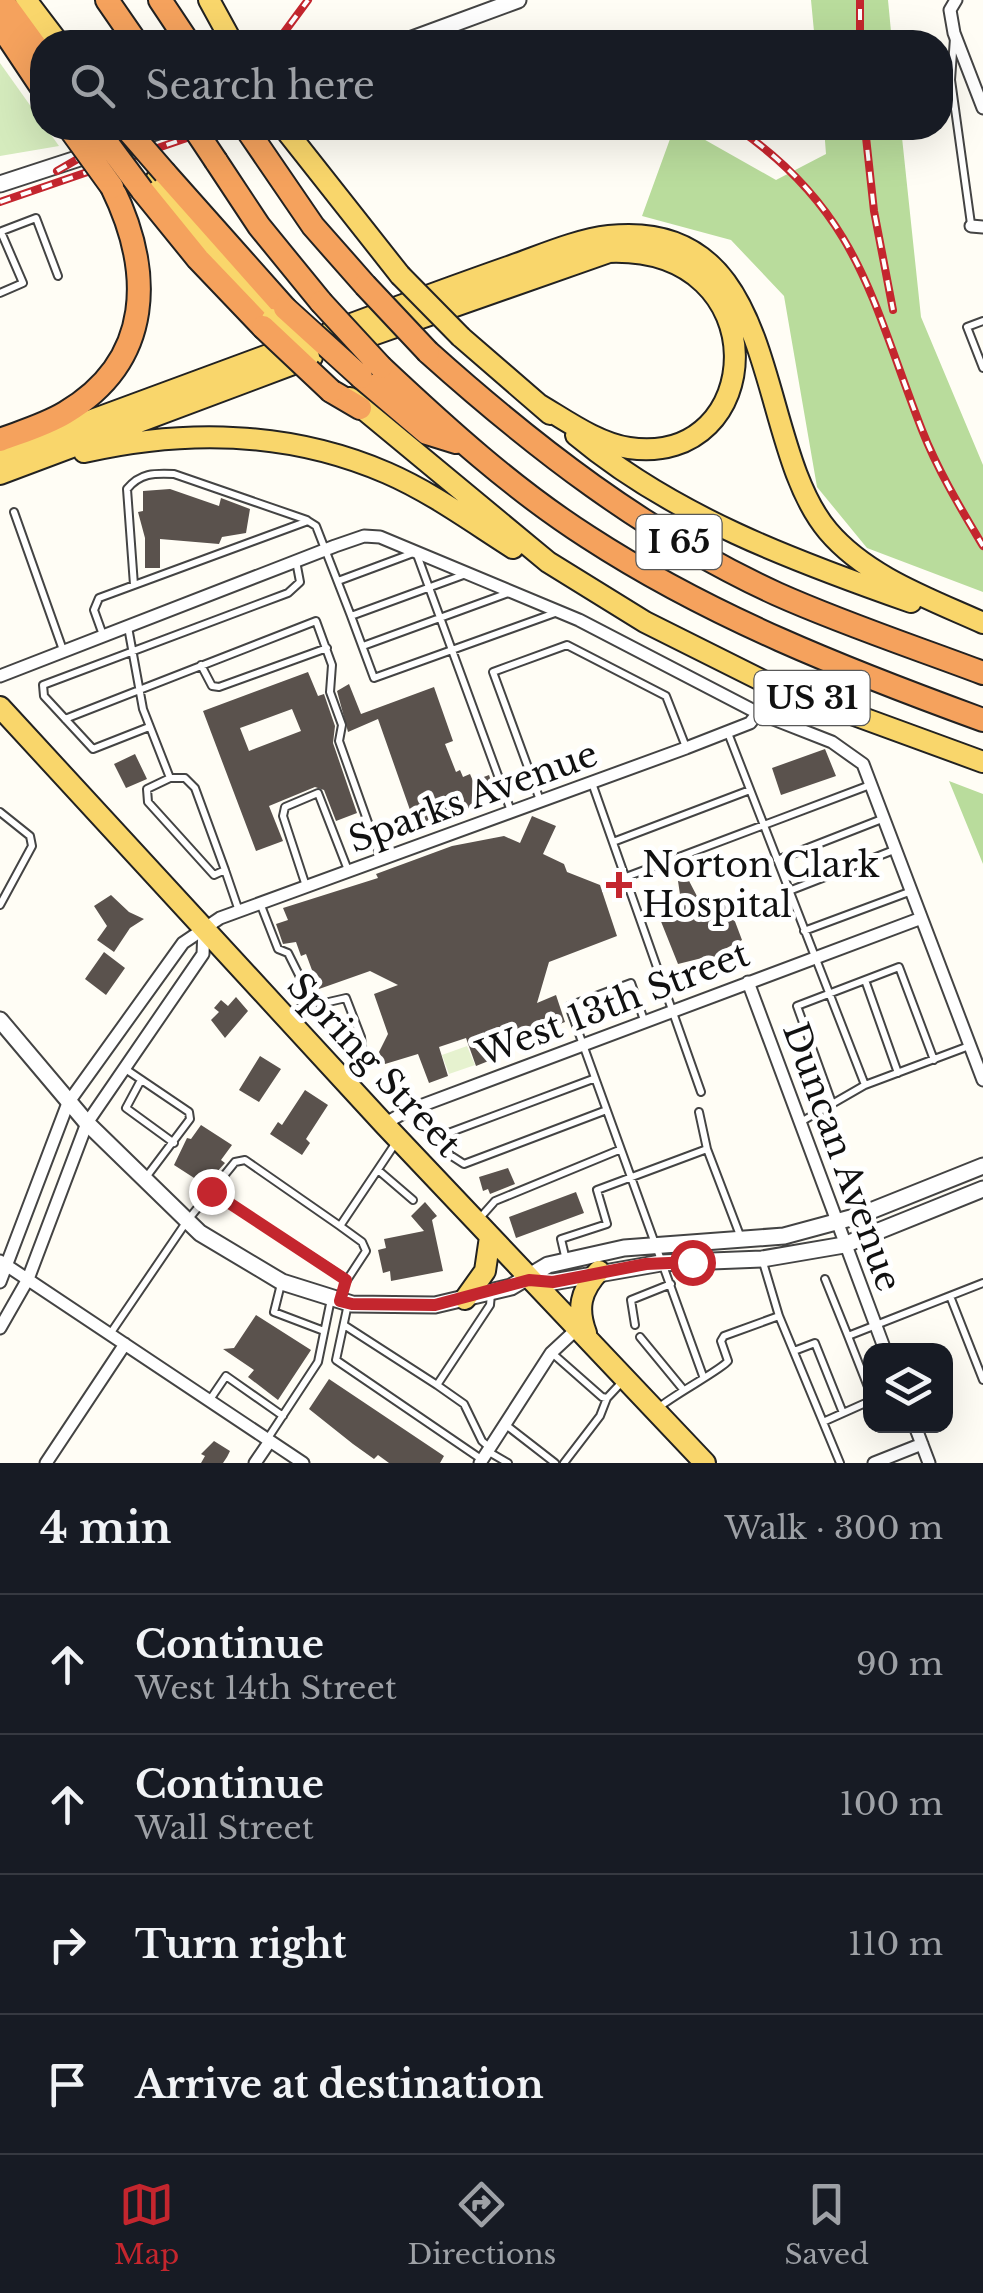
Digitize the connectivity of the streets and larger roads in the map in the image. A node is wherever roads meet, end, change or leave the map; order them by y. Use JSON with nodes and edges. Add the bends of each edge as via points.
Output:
{"nodes":[{"id":1,"x":2,"y":0,"type":"edge"},
{"id":2,"x":26,"y":0,"type":"edge"},
{"id":3,"x":107,"y":0,"type":"edge"},
{"id":4,"x":160,"y":0,"type":"edge"},
{"id":5,"x":210,"y":0,"type":"edge"},
{"id":6,"x":518,"y":0,"type":"edge"},
{"id":7,"x":956,"y":0,"type":"edge"},
{"id":8,"x":0,"y":26,"type":"edge"},
{"id":9,"x":49,"y":30,"type":"edge"},
{"id":10,"x":128,"y":30,"type":"edge"},
{"id":11,"x":180,"y":30,"type":"edge"},
{"id":12,"x":226,"y":30,"type":"edge"},
{"id":13,"x":437,"y":30,"type":"edge"},
{"id":14,"x":30,"y":38,"type":"edge"},
{"id":15,"x":30,"y":70,"type":"edge"},
{"id":16,"x":983,"y":108,"type":"edge"},
{"id":17,"x":79,"y":140,"type":"edge"},
{"id":18,"x":109,"y":140,"type":"edge"},
{"id":19,"x":131,"y":140,"type":"edge"},
{"id":20,"x":133,"y":140,"type":"edge"},
{"id":21,"x":202,"y":140,"type":"edge"},
{"id":22,"x":254,"y":140,"type":"edge"},
{"id":23,"x":294,"y":140,"type":"edge"},
{"id":24,"x":155,"y":181,"type":"junction"},
{"id":25,"x":0,"y":184,"type":"edge"},
{"id":26,"x":273,"y":318,"type":"junction"},
{"id":27,"x":371,"y":372,"type":"junction"},
{"id":28,"x":540,"y":405,"type":"junction"},
{"id":29,"x":360,"y":408,"type":"joint"},
{"id":30,"x":0,"y":440,"type":"edge"},
{"id":31,"x":0,"y":454,"type":"edge"},
{"id":32,"x":0,"y":474,"type":"edge"},
{"id":33,"x":548,"y":562,"type":"junction"},
{"id":34,"x":982,"y":622,"type":"edge"},
{"id":35,"x":983,"y":673,"type":"edge"},
{"id":36,"x":0,"y":676,"type":"edge"},
{"id":37,"x":0,"y":707,"type":"edge"},
{"id":38,"x":758,"y":714,"type":"junction"},
{"id":39,"x":983,"y":720,"type":"edge"},
{"id":40,"x":983,"y":762,"type":"edge"},
{"id":41,"x":919,"y":919,"type":"junction"},
{"id":42,"x":204,"y":929,"type":"junction"},
{"id":43,"x":748,"y":982,"type":"junction"},
{"id":44,"x":0,"y":1020,"type":"edge"},
{"id":45,"x":983,"y":1080,"type":"edge"},
{"id":46,"x":68,"y":1103,"type":"junction"},
{"id":47,"x":87,"y":1123,"type":"junction"},
{"id":48,"x":391,"y":1132,"type":"junction"},
{"id":49,"x":983,"y":1166,"type":"edge"},
{"id":50,"x":983,"y":1189,"type":"edge"},
{"id":51,"x":836,"y":1223,"type":"junction"},
{"id":52,"x":483,"y":1230,"type":"junction"},
{"id":53,"x":844,"y":1245,"type":"junction"},
{"id":54,"x":4,"y":1264,"type":"edge"},
{"id":55,"x":599,"y":1271,"type":"junction"},
{"id":56,"x":28,"y":1279,"type":"junction"},
{"id":57,"x":529,"y":1280,"type":"junction"},
{"id":58,"x":0,"y":1282,"type":"edge"},
{"id":59,"x":464,"y":1299,"type":"junction"},
{"id":60,"x":0,"y":1328,"type":"edge"},
{"id":61,"x":583,"y":1331,"type":"junction"},
{"id":62,"x":882,"y":1343,"type":"edge"},
{"id":63,"x":124,"y":1344,"type":"junction"},
{"id":64,"x":917,"y":1433,"type":"edge"},
{"id":65,"x":268,"y":1440,"type":"junction"},
{"id":66,"x":922,"y":1444,"type":"junction"},
{"id":67,"x":485,"y":1456,"type":"edge"},
{"id":68,"x":46,"y":1463,"type":"edge"},
{"id":69,"x":255,"y":1463,"type":"edge"},
{"id":70,"x":303,"y":1463,"type":"edge"},
{"id":71,"x":705,"y":1463,"type":"edge"},
{"id":72,"x":874,"y":1463,"type":"edge"},
{"id":73,"x":929,"y":1463,"type":"edge"}],
"edges":[{"from":1,"to":14,"type":"highway"},
{"from":2,"to":9,"type":"main road"},
{"from":3,"to":10,"type":"highway"},
{"from":4,"to":11,"type":"highway"},
{"from":5,"to":12,"type":"main road"},
{"from":6,"to":13,"type":"street"},
{"from":7,"to":16,"type":"street","via":[[950,10],[954,33]]},
{"from":8,"to":15,"type":"highway"},
{"from":17,"to":30,"type":"highway","bridge":true,"via":[[112,187],[140,259],[130,340],[106,380],[70,410]]},
{"from":18,"to":24,"type":"highway","bridge":true},
{"from":19,"to":24,"type":"highway","bridge":true},
{"from":20,"to":25,"type":"street"},
{"from":21,"to":27,"type":"highway","number":"I 65","bridge":true},
{"from":22,"to":35,"type":"highway","number":"I 65","bridge":true,"via":[[313,226],[428,352],[564,468],[700,555],[776,593]]},
{"from":23,"to":28,"type":"main road","bridge":true,"via":[[400,275]]},
{"from":24,"to":26,"type":"highway"},
{"from":26,"to":27,"type":"highway","bridge":true},
{"from":26,"to":29,"type":"highway","bridge":true},
{"from":27,"to":39,"type":"highway","number":"I 65","via":[[586,536],[676,590],[786,645]]},
{"from":28,"to":32,"type":"main road","via":[[622,446],[660,447],[688,438],[710,421],[731,389],[736,347],[730,321],[710,289],[671,262],[631,252],[586,256]]},
{"from":28,"to":34,"type":"main road","via":[[599,454],[694,513],[814,568]]},
{"from":29,"to":33,"type":"main road","number":"US 31"},
{"from":31,"to":34,"type":"main road","via":[[564,248],[607,236],[656,238],[699,258],[740,305],[763,355],[795,466],[826,529],[867,565]]},
{"from":32,"to":33,"type":"main road","via":[[166,438],[247,437],[322,450],[387,473],[524,555]]},
{"from":33,"to":40,"type":"main road","number":"US 31","via":[[645,622],[767,683]]},
{"from":36,"to":38,"type":"street","via":[[364,536],[560,612]]},
{"from":37,"to":42,"type":"main road","name":"Spring Street"},
{"from":38,"to":41,"type":"street","via":[[832,742],[863,764]]},
{"from":38,"to":42,"type":"street","name":"Sparks Avenue","via":[[728,732]]},
{"from":41,"to":43,"type":"street","name":"West 13th Street"},
{"from":41,"to":45,"type":"street"},
{"from":42,"to":46,"type":"street","name":"Sparks Avenue","via":[[183,944]]},
{"from":42,"to":47,"type":"street","via":[[204,954]]},
{"from":42,"to":48,"type":"main road","name":"Spring Street"},
{"from":43,"to":48,"type":"street","name":"West 13th Street","via":[[580,1045]]},
{"from":43,"to":51,"type":"street","name":"Duncan Avenue"},
{"from":44,"to":46,"type":"street"},
{"from":46,"to":47,"type":"street"},
{"from":46,"to":54,"type":"street","name":"Sparks Avenue"},
{"from":47,"to":56,"type":"street"},
{"from":47,"to":59,"type":"street","via":[[187,1222],[282,1282],[340,1301],[414,1307]]},
{"from":48,"to":52,"type":"main road","name":"Spring Street"},
{"from":49,"to":51,"type":"street"},
{"from":50,"to":53,"type":"street"},
{"from":51,"to":53,"type":"street","name":"Duncan Avenue"},
{"from":51,"to":57,"type":"street","via":[[784,1236],[654,1243],[548,1265]]},
{"from":52,"to":57,"type":"main road","name":"Spring Street"},
{"from":52,"to":59,"type":"main road","via":[[485,1271]]},
{"from":53,"to":55,"type":"street","via":[[762,1259]]},
{"from":53,"to":62,"type":"street","name":"Duncan Avenue"},
{"from":54,"to":56,"type":"street"},
{"from":54,"to":58,"type":"street","name":"Sparks Avenue"},
{"from":55,"to":57,"type":"street","via":[[553,1282]]},
{"from":55,"to":61,"type":"main road","via":[[581,1303]]},
{"from":56,"to":60,"type":"street"},
{"from":56,"to":63,"type":"street"},
{"from":57,"to":59,"type":"street"},
{"from":57,"to":61,"type":"main road","name":"Spring Street"},
{"from":61,"to":67,"type":"street","via":[[552,1353]]},
{"from":61,"to":71,"type":"main road","name":"Spring Street"},
{"from":63,"to":65,"type":"street"},
{"from":63,"to":68,"type":"street"},
{"from":64,"to":66,"type":"street"},
{"from":65,"to":69,"type":"street"},
{"from":65,"to":70,"type":"street"},
{"from":66,"to":72,"type":"street"},
{"from":66,"to":73,"type":"street"}]}
